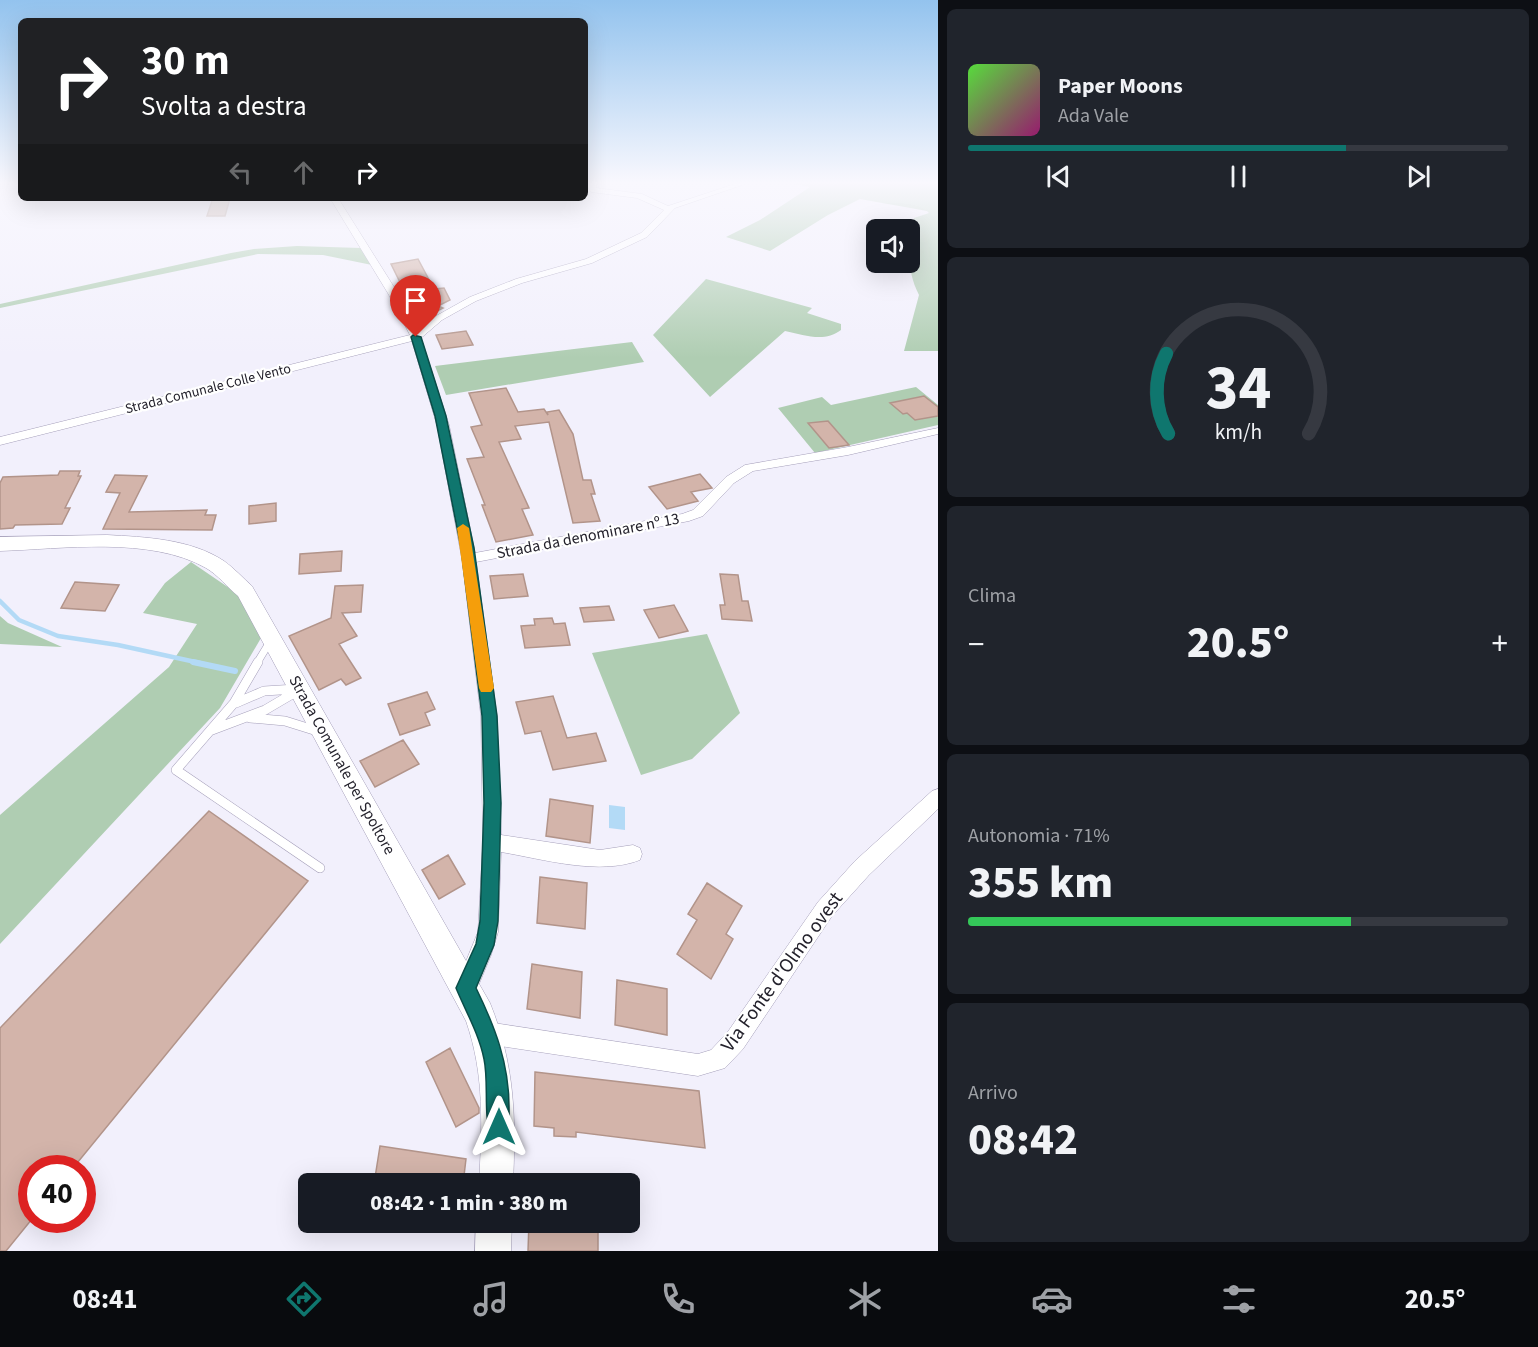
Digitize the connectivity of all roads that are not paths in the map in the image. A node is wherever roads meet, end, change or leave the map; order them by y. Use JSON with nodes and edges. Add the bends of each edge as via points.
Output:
{"nodes":[{"id":1,"x":361,"y":241,"type":"edge"},
{"id":2,"x":632,"y":241,"type":"edge"},
{"id":3,"x":416,"y":337,"type":"junction"},
{"id":4,"x":938,"y":431,"type":"edge"},
{"id":5,"x":0,"y":441,"type":"edge"},
{"id":6,"x":0,"y":544,"type":"edge"},
{"id":7,"x":469,"y":559,"type":"junction"},
{"id":8,"x":272,"y":639,"type":"junction"},
{"id":9,"x":300,"y":689,"type":"junction"},
{"id":10,"x":234,"y":704,"type":"junction"},
{"id":11,"x":245,"y":718,"type":"junction"},
{"id":12,"x":211,"y":730,"type":"junction"},
{"id":13,"x":324,"y":733,"type":"junction"},
{"id":14,"x":938,"y":797,"type":"edge"},
{"id":15,"x":492,"y":842,"type":"junction"},
{"id":16,"x":633,"y":854,"type":"dead end"},
{"id":17,"x":321,"y":868,"type":"dead end"},
{"id":18,"x":466,"y":988,"type":"junction"},
{"id":19,"x":487,"y":1033,"type":"junction"},
{"id":20,"x":496,"y":1173,"type":"edge"},
{"id":21,"x":494,"y":1233,"type":"edge"},
{"id":22,"x":493,"y":1251,"type":"edge"}],
"edges":[{"from":1,"to":3,"type":"street"},
{"from":2,"to":3,"type":"street","via":[[581,264],[483,294],[439,318]]},
{"from":3,"to":5,"type":"street","name":"Strada Comunale Colle Vento"},
{"from":3,"to":7,"type":"street","via":[[440,416]]},
{"from":4,"to":7,"type":"street","name":"Strada da denominare nº 13","via":[[749,468],[684,519]]},
{"from":6,"to":8,"type":"street","name":"Strada Comunale per Spoltore","via":[[115,542],[162,546],[211,562],[245,591]]},
{"from":7,"to":15,"type":"street","via":[[491,736]]},
{"from":8,"to":9,"type":"street","name":"Strada Comunale per Spoltore"},
{"from":8,"to":10,"type":"lane"},
{"from":9,"to":10,"type":"lane","via":[[258,692]]},
{"from":9,"to":11,"type":"lane"},
{"from":9,"to":13,"type":"street","name":"Strada Comunale per Spoltore"},
{"from":10,"to":12,"type":"lane"},
{"from":11,"to":12,"type":"lane"},
{"from":11,"to":13,"type":"lane","via":[[285,721]]},
{"from":12,"to":17,"type":"lane","via":[[176,770]]},
{"from":13,"to":18,"type":"street","name":"Strada Comunale per Spoltore"},
{"from":14,"to":19,"type":"street","name":"Via Fonte d'Olmo ovest","via":[[831,902],[735,1041],[717,1060],[698,1065]]},
{"from":15,"to":16,"type":"street","via":[[600,858]]},
{"from":15,"to":18,"type":"street","via":[[488,932]]},
{"from":18,"to":19,"type":"street","name":"Strada Comunale per Spoltore"},
{"from":19,"to":20,"type":"street","name":"Strada Comunale per Spoltore","via":[[498,1083]]},
{"from":21,"to":22,"type":"street"}]}
